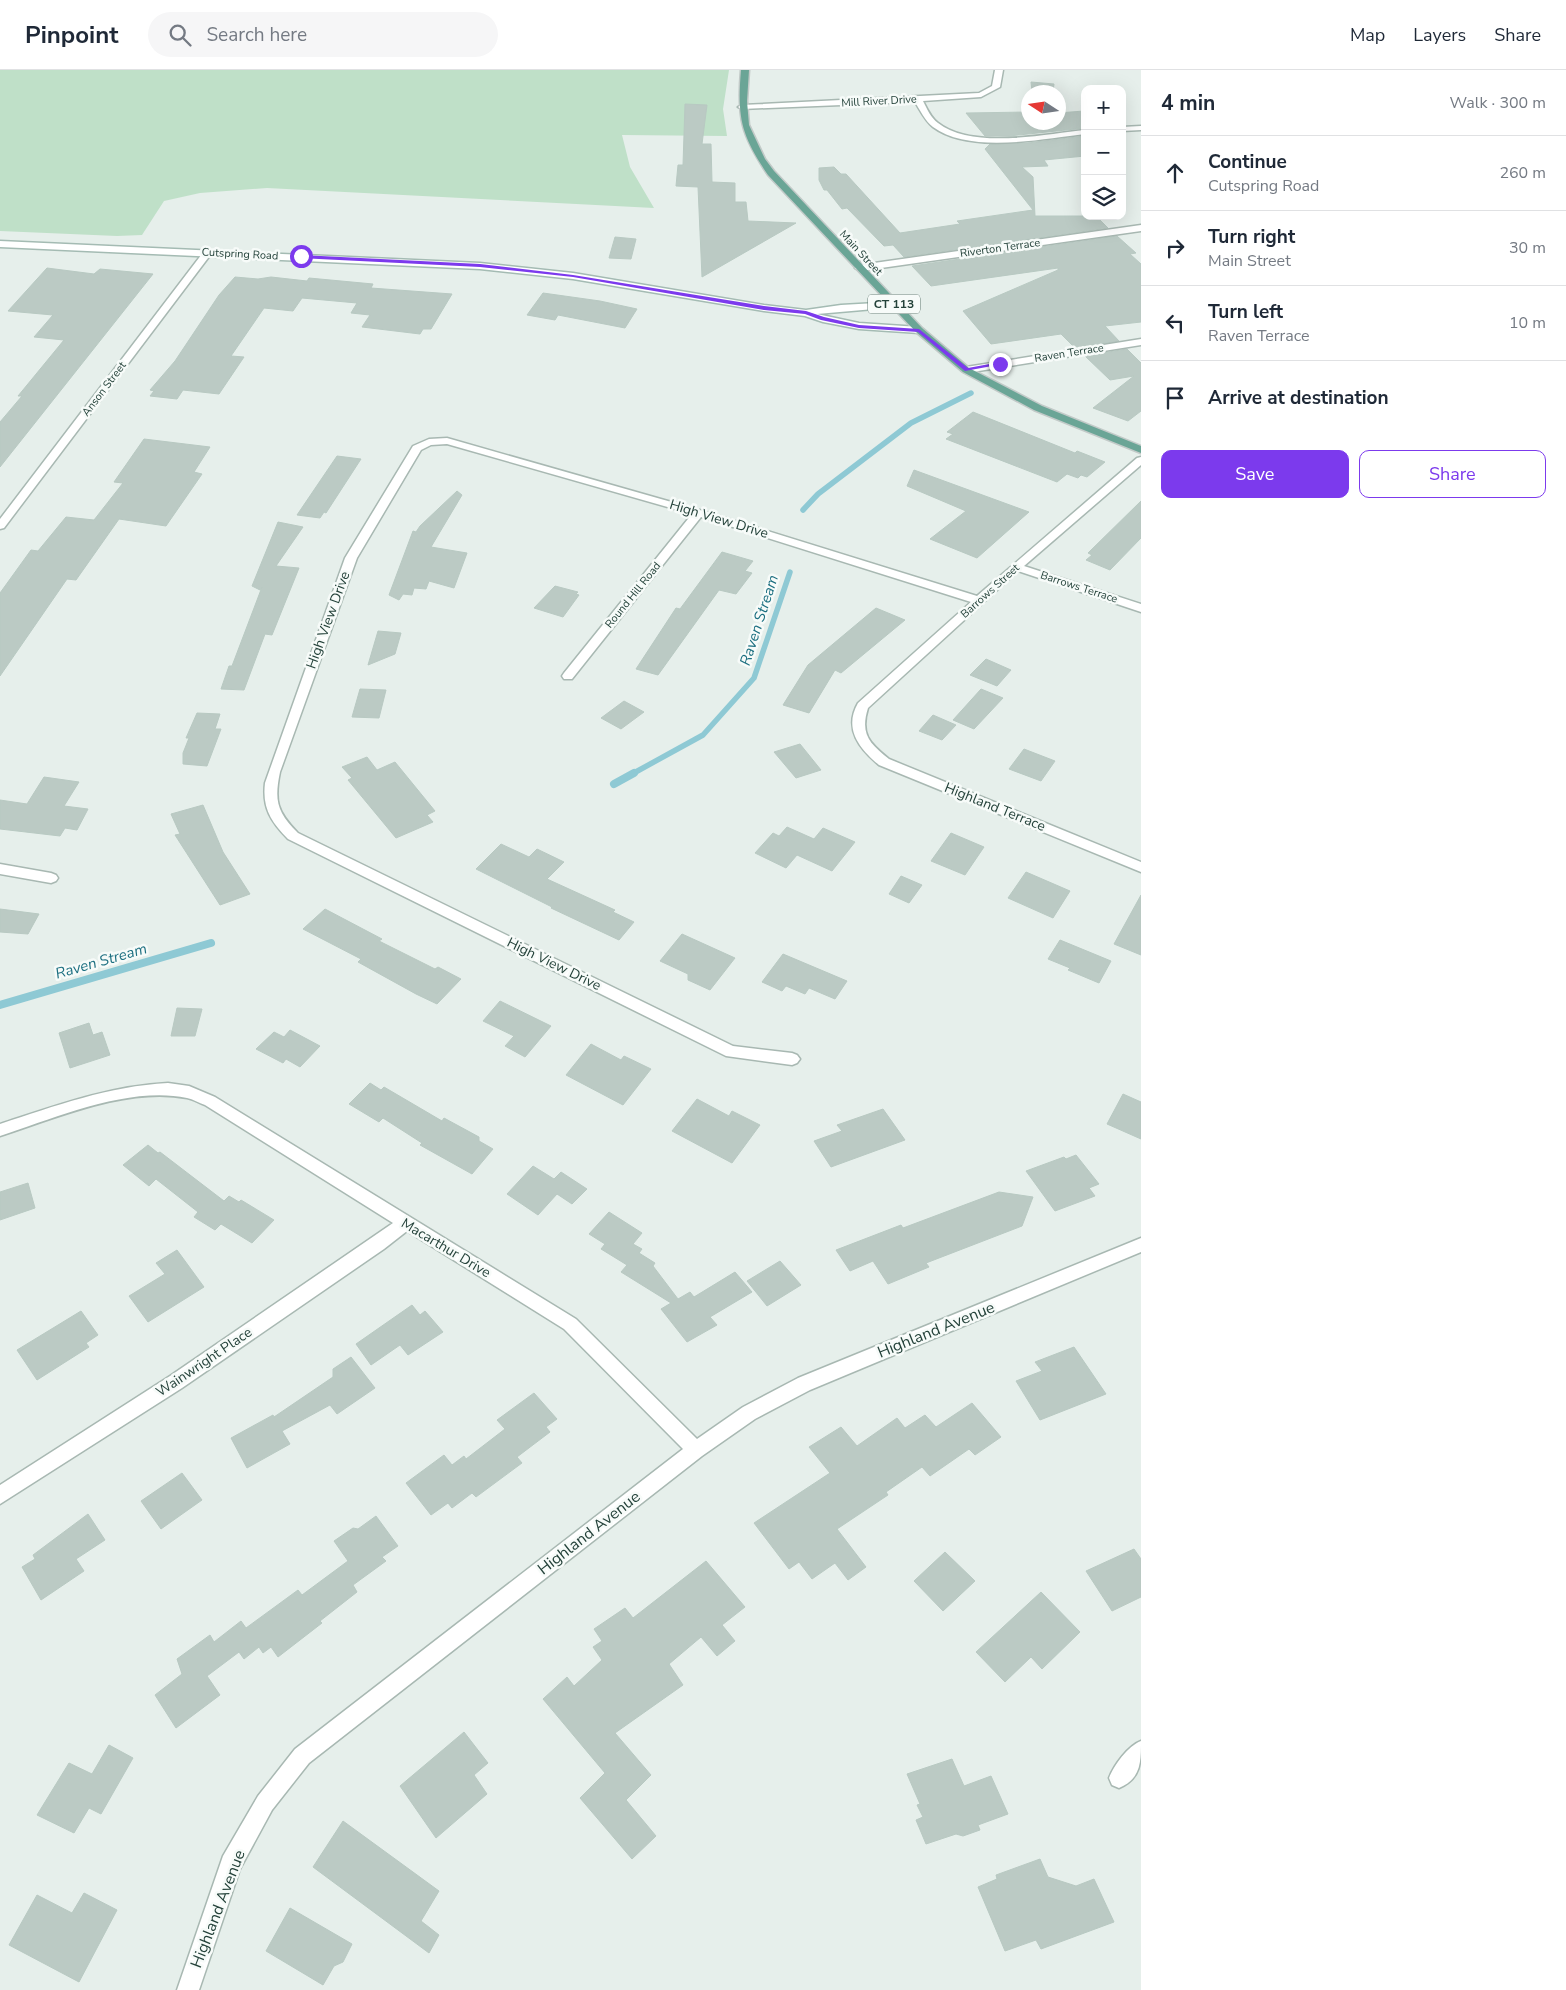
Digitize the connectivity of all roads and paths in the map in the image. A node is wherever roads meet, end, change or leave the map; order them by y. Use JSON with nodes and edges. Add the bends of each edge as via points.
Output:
{"nodes":[{"id":1,"x":746,"y":70,"type":"edge"},
{"id":2,"x":999,"y":70,"type":"edge"},
{"id":3,"x":918,"y":100,"type":"junction"},
{"id":4,"x":742,"y":106,"type":"junction"},
{"id":5,"x":1141,"y":128,"type":"edge"},
{"id":6,"x":1126,"y":129,"type":"edge"},
{"id":7,"x":1081,"y":132,"type":"edge"},
{"id":8,"x":1141,"y":228,"type":"edge"},
{"id":9,"x":0,"y":244,"type":"edge"},
{"id":10,"x":208,"y":252,"type":"junction"},
{"id":11,"x":860,"y":268,"type":"junction"},
{"id":12,"x":894,"y":305,"type":"junction"},
{"id":13,"x":806,"y":313,"type":"junction"},
{"id":14,"x":919,"y":330,"type":"junction"},
{"id":15,"x":1141,"y":342,"type":"edge"},
{"id":16,"x":966,"y":370,"type":"junction"},
{"id":17,"x":1141,"y":450,"type":"edge"},
{"id":18,"x":1141,"y":460,"type":"edge"},
{"id":19,"x":700,"y":513,"type":"junction"},
{"id":20,"x":0,"y":526,"type":"edge"},
{"id":21,"x":1016,"y":567,"type":"junction"},
{"id":22,"x":980,"y":601,"type":"junction"},
{"id":23,"x":1141,"y":608,"type":"edge"},
{"id":24,"x":568,"y":676,"type":"dead end"},
{"id":25,"x":859,"y":734,"type":"joint"},
{"id":26,"x":1141,"y":867,"type":"edge"},
{"id":27,"x":0,"y":869,"type":"edge"},
{"id":28,"x":51,"y":878,"type":"dead end"},
{"id":29,"x":792,"y":1059,"type":"dead end"},
{"id":30,"x":0,"y":1130,"type":"edge"},
{"id":31,"x":405,"y":1223,"type":"junction"},
{"id":32,"x":1141,"y":1245,"type":"edge"},
{"id":33,"x":696,"y":1450,"type":"junction"},
{"id":34,"x":0,"y":1495,"type":"edge"},
{"id":35,"x":1141,"y":1752,"type":"edge"},
{"id":36,"x":1119,"y":1778,"type":"dead end"},
{"id":37,"x":188,"y":1990,"type":"edge"}],
"edges":[{"from":1,"to":4,"type":"main road","name":"Main Street","number":"CT 113"},
{"from":2,"to":3,"type":"street","name":"Mill River Drive","via":[[996,87],[990,92]]},
{"from":3,"to":4,"type":"street","name":"Mill River Drive"},
{"from":3,"to":7,"type":"street","via":[[936,126],[946,133],[962,137],[997,139]]},
{"from":4,"to":11,"type":"main road","name":"Main Street","number":"CT 113","via":[[748,138],[771,173]]},
{"from":5,"to":6,"type":"street"},
{"from":8,"to":11,"type":"street","name":"Riverton Terrace"},
{"from":9,"to":10,"type":"street","name":"Cutspring Road"},
{"from":10,"to":13,"type":"street","name":"Cutspring Road","via":[[509,268]]},
{"from":10,"to":20,"type":"street","name":"Anson Street"},
{"from":11,"to":12,"type":"main road","name":"Main Street","number":"CT 113"},
{"from":12,"to":13,"type":"street","name":"Cutspring Road"},
{"from":12,"to":14,"type":"main road","name":"Main Street","number":"CT 113"},
{"from":13,"to":14,"type":"street","name":"Cutspring Road","via":[[859,326]]},
{"from":14,"to":16,"type":"main road","name":"Main Street","number":"CT 113"},
{"from":15,"to":16,"type":"street","name":"Raven Terrace"},
{"from":16,"to":17,"type":"main road","name":"Main Street","number":"CT 113","via":[[1038,408]]},
{"from":18,"to":21,"type":"street","name":"Barrows Street"},
{"from":19,"to":22,"type":"street","name":"High View Drive"},
{"from":19,"to":24,"type":"street","name":"Round Hill Road"},
{"from":19,"to":29,"type":"street","name":"High View Drive","via":[[461,442],[442,440],[421,445],[351,558],[274,772],[269,790],[270,806],[277,821],[293,836],[731,1052]]},
{"from":21,"to":22,"type":"street","name":"Barrows Street"},
{"from":21,"to":23,"type":"street","name":"Barrows Terrace"},
{"from":22,"to":25,"type":"street","name":"Barrows Street","via":[[862,706],[858,719]]},
{"from":25,"to":26,"type":"street","name":"Highland Terrace","via":[[868,748],[884,762]]},
{"from":27,"to":28,"type":"street"},
{"from":30,"to":31,"type":"street","name":"Macarthur Drive","via":[[122,1093],[145,1089],[190,1092],[210,1101]]},
{"from":31,"to":33,"type":"street","name":"Macarthur Drive","via":[[570,1324]]},
{"from":31,"to":34,"type":"street","name":"Wainwright Place","via":[[176,1382]]},
{"from":32,"to":33,"type":"street","name":"Highland Avenue","via":[[804,1384],[750,1413]]},
{"from":33,"to":37,"type":"street","name":"Highland Avenue","via":[[302,1756],[265,1803],[231,1864]]},
{"from":35,"to":36,"type":"street"}]}
